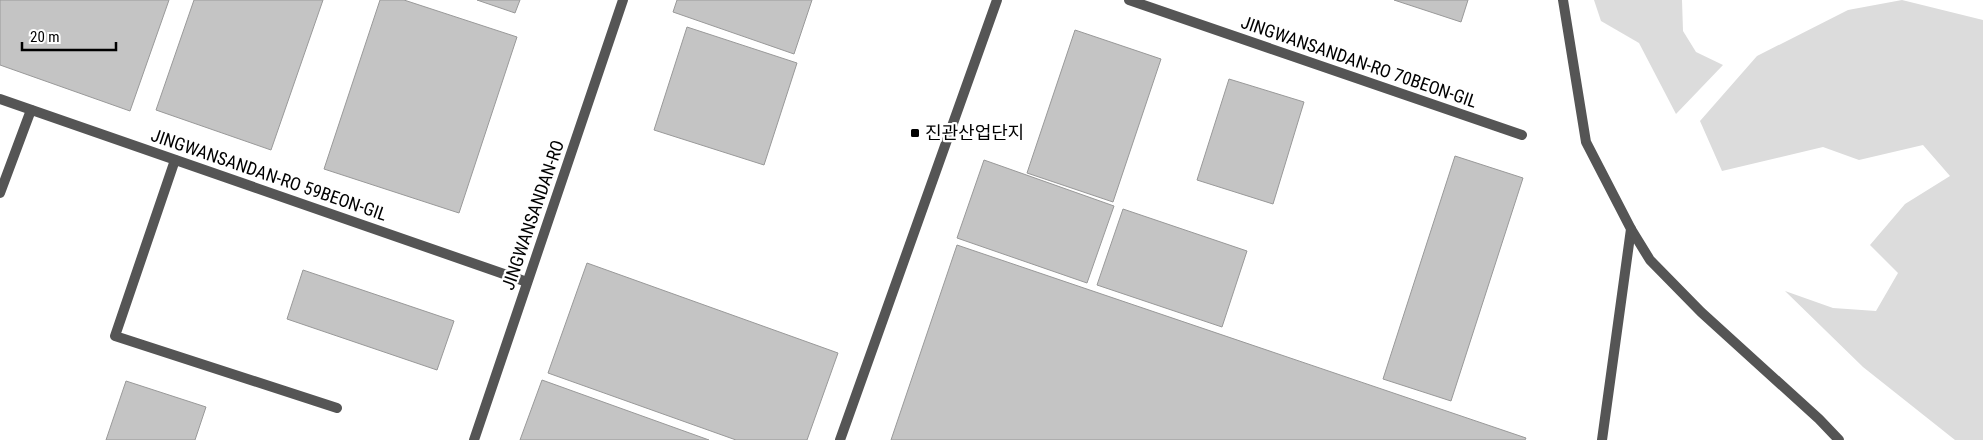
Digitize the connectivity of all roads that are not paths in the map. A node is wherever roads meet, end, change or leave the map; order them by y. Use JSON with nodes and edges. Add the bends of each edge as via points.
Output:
{"nodes":[{"id":1,"x":623,"y":0,"type":"edge"},
{"id":2,"x":996,"y":0,"type":"edge"},
{"id":3,"x":1129,"y":0,"type":"edge"},
{"id":4,"x":1563,"y":0,"type":"edge"},
{"id":5,"x":0,"y":99,"type":"edge"},
{"id":6,"x":31,"y":110,"type":"junction"},
{"id":7,"x":1522,"y":135,"type":"dead end"},
{"id":8,"x":175,"y":160,"type":"junction"},
{"id":9,"x":0,"y":193,"type":"edge"},
{"id":10,"x":1631,"y":229,"type":"junction"},
{"id":11,"x":527,"y":282,"type":"junction"},
{"id":12,"x":337,"y":408,"type":"dead end"},
{"id":13,"x":474,"y":440,"type":"edge"},
{"id":14,"x":840,"y":440,"type":"edge"},
{"id":15,"x":1602,"y":440,"type":"edge"},
{"id":16,"x":1839,"y":440,"type":"edge"}],
"edges":[{"from":1,"to":11,"type":"street","name":"JINGWANSANDAN-RO"},
{"from":2,"to":14,"type":"street"},
{"from":3,"to":7,"type":"street","name":"JINGWANSANDAN-RO 70BEON-GIL"},
{"from":4,"to":10,"type":"street","via":[[1586,142]]},
{"from":5,"to":6,"type":"street","name":"JINGWANSANDAN-RO 59BEON-GIL"},
{"from":6,"to":8,"type":"street","name":"JINGWANSANDAN-RO 59BEON-GIL"},
{"from":6,"to":9,"type":"street"},
{"from":8,"to":11,"type":"street","name":"JINGWANSANDAN-RO 59BEON-GIL"},
{"from":8,"to":12,"type":"street","via":[[115,336]]},
{"from":10,"to":15,"type":"street"},
{"from":10,"to":16,"type":"street","via":[[1650,260],[1701,312]]},
{"from":11,"to":13,"type":"street","name":"JINGWANSANDAN-RO"}]}
